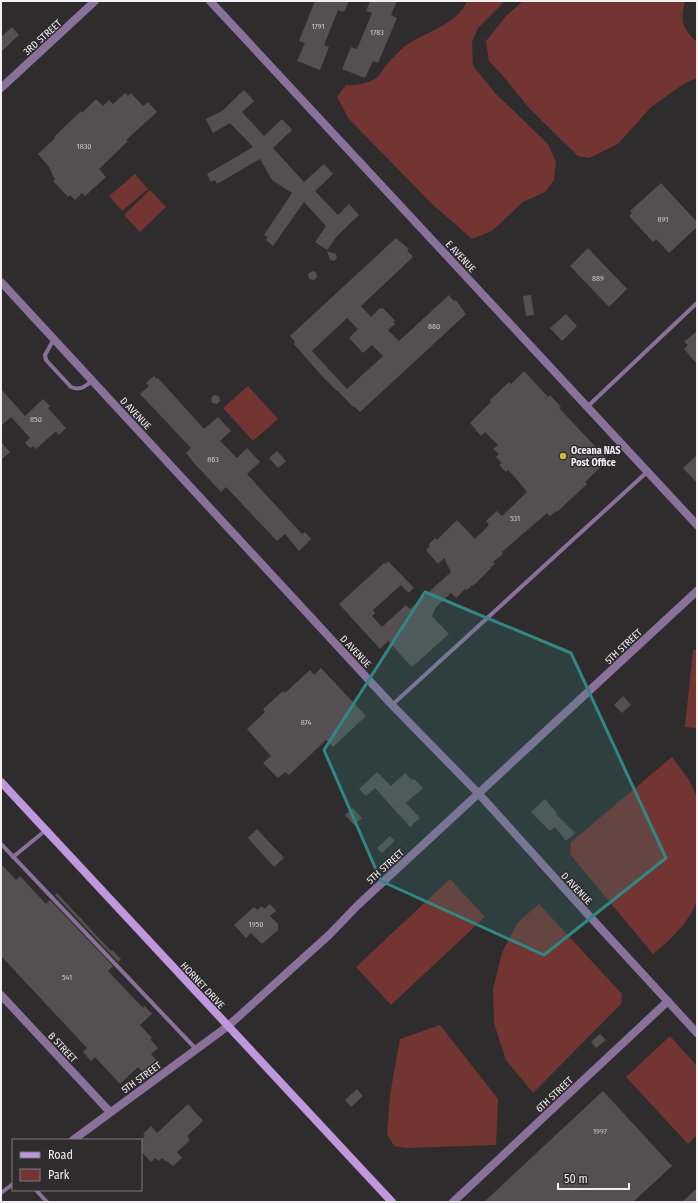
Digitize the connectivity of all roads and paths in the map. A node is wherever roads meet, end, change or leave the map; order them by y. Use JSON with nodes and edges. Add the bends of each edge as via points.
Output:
{"nodes":[{"id":1,"x":95,"y":1,"type":"edge"},
{"id":2,"x":210,"y":1,"type":"edge"},
{"id":3,"x":1,"y":88,"type":"edge"},
{"id":4,"x":1,"y":282,"type":"edge"},
{"id":5,"x":697,"y":303,"type":"edge"},
{"id":6,"x":54,"y":339,"type":"junction"},
{"id":7,"x":92,"y":381,"type":"junction"},
{"id":8,"x":587,"y":406,"type":"junction"},
{"id":9,"x":647,"y":471,"type":"junction"},
{"id":10,"x":697,"y":525,"type":"edge"},
{"id":11,"x":697,"y":591,"type":"edge"},
{"id":12,"x":392,"y":705,"type":"junction"},
{"id":13,"x":1,"y":782,"type":"edge"},
{"id":14,"x":479,"y":794,"type":"junction"},
{"id":15,"x":46,"y":830,"type":"junction"},
{"id":16,"x":1,"y":844,"type":"edge"},
{"id":17,"x":13,"y":857,"type":"junction"},
{"id":18,"x":1,"y":995,"type":"edge"},
{"id":19,"x":668,"y":1001,"type":"junction"},
{"id":20,"x":228,"y":1026,"type":"junction"},
{"id":21,"x":697,"y":1033,"type":"edge"},
{"id":22,"x":196,"y":1049,"type":"junction"},
{"id":23,"x":110,"y":1112,"type":"junction"},
{"id":24,"x":75,"y":1139,"type":"edge"},
{"id":25,"x":12,"y":1185,"type":"edge"},
{"id":26,"x":37,"y":1191,"type":"edge"},
{"id":27,"x":1,"y":1193,"type":"edge"},
{"id":28,"x":47,"y":1202,"type":"edge"},
{"id":29,"x":392,"y":1202,"type":"edge"},
{"id":30,"x":454,"y":1202,"type":"edge"}],
"edges":[{"from":1,"to":3,"type":"street","name":"3RD STREET"},
{"from":2,"to":8,"type":"street","name":"E AVENUE"},
{"from":4,"to":6,"type":"street","name":"D AVENUE"},
{"from":5,"to":8,"type":"lane"},
{"from":6,"to":7,"type":"street","name":"D AVENUE"},
{"from":6,"to":7,"type":"lane","via":[[45,355],[46,360],[71,387],[82,389]]},
{"from":7,"to":12,"type":"street","name":"D AVENUE"},
{"from":8,"to":9,"type":"street","name":"E AVENUE"},
{"from":9,"to":10,"type":"street","name":"E AVENUE"},
{"from":9,"to":12,"type":"lane"},
{"from":11,"to":14,"type":"street","name":"5TH STREET"},
{"from":12,"to":14,"type":"street","name":"D AVENUE"},
{"from":13,"to":15,"type":"main road","name":"HORNET DRIVE"},
{"from":14,"to":19,"type":"street","name":"D AVENUE"},
{"from":14,"to":20,"type":"street","name":"5TH STREET"},
{"from":15,"to":17,"type":"lane"},
{"from":15,"to":20,"type":"main road","name":"HORNET DRIVE"},
{"from":16,"to":17,"type":"lane"},
{"from":17,"to":22,"type":"lane"},
{"from":18,"to":23,"type":"street","name":"B STREET"},
{"from":19,"to":21,"type":"street","name":"D AVENUE"},
{"from":19,"to":30,"type":"street","name":"6TH STREET"},
{"from":20,"to":22,"type":"street","name":"5TH STREET"},
{"from":20,"to":29,"type":"main road","name":"HORNET DRIVE"},
{"from":22,"to":23,"type":"street","name":"5TH STREET"},
{"from":23,"to":24,"type":"street","name":"5TH STREET"},
{"from":25,"to":27,"type":"lane"},
{"from":26,"to":28,"type":"lane"}]}
